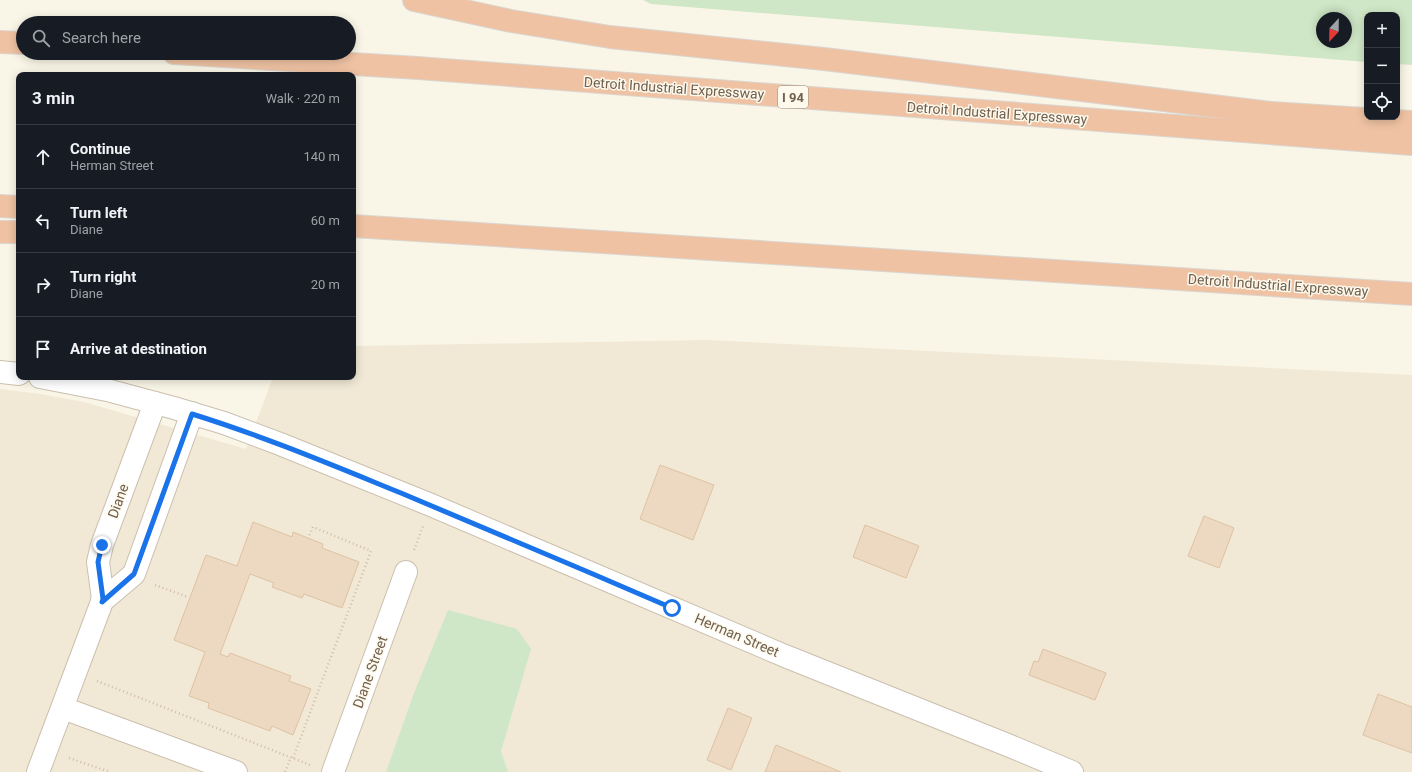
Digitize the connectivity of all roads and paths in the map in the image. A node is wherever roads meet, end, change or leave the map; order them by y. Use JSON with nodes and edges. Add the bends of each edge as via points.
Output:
{"nodes":[{"id":1,"x":414,"y":0,"type":"edge"},
{"id":2,"x":0,"y":42,"type":"edge"},
{"id":3,"x":16,"y":43,"type":"edge"},
{"id":4,"x":288,"y":60,"type":"edge"},
{"id":5,"x":1412,"y":122,"type":"edge"},
{"id":6,"x":1412,"y":144,"type":"edge"},
{"id":7,"x":0,"y":206,"type":"edge"},
{"id":8,"x":16,"y":207,"type":"edge"},
{"id":9,"x":356,"y":226,"type":"edge"},
{"id":10,"x":0,"y":232,"type":"edge"},
{"id":11,"x":16,"y":232,"type":"edge"},
{"id":12,"x":1412,"y":294,"type":"edge"},
{"id":13,"x":0,"y":372,"type":"edge"},
{"id":14,"x":16,"y":374,"type":"edge"},
{"id":15,"x":55,"y":380,"type":"edge"},
{"id":16,"x":155,"y":403,"type":"junction"},
{"id":17,"x":192,"y":414,"type":"junction"},
{"id":18,"x":431,"y":505,"type":"junction"},
{"id":19,"x":308,"y":538,"type":"dead end"},
{"id":20,"x":406,"y":572,"type":"joint"},
{"id":21,"x":148,"y":582,"type":"dead end"},
{"id":22,"x":188,"y":597,"type":"dead end"},
{"id":23,"x":102,"y":600,"type":"junction"},
{"id":24,"x":91,"y":678,"type":"dead end"},
{"id":25,"x":63,"y":708,"type":"junction"},
{"id":26,"x":62,"y":755,"type":"dead end"},
{"id":27,"x":292,"y":758,"type":"junction"},
{"id":28,"x":323,"y":769,"type":"edge"},
{"id":29,"x":38,"y":772,"type":"edge"},
{"id":30,"x":110,"y":772,"type":"edge"},
{"id":31,"x":236,"y":772,"type":"edge"},
{"id":32,"x":285,"y":772,"type":"edge"},
{"id":33,"x":1072,"y":772,"type":"edge"}],
"edges":[{"from":1,"to":5,"type":"highway","via":[[511,21],[610,37],[824,59],[1272,113]]},
{"from":2,"to":3,"type":"highway"},
{"from":4,"to":6,"type":"highway","name":"Detroit Industrial Expressway","number":"I 94"},
{"from":7,"to":8,"type":"highway"},
{"from":9,"to":12,"type":"highway","name":"Detroit Industrial Expressway"},
{"from":10,"to":11,"type":"highway"},
{"from":13,"to":14,"type":"street"},
{"from":15,"to":16,"type":"street","name":"Herman Street"},
{"from":16,"to":17,"type":"street","name":"Herman Street"},
{"from":16,"to":23,"type":"street","name":"Diane","via":[[102,545],[98,562]]},
{"from":17,"to":18,"type":"street","name":"Herman Street","via":[[280,444]]},
{"from":17,"to":23,"type":"street","name":"Diane","via":[[134,574]]},
{"from":18,"to":20,"type":"path"},
{"from":18,"to":33,"type":"street","name":"Herman Street","via":[[778,653]]},
{"from":19,"to":27,"type":"path","via":[[313,527],[370,551]]},
{"from":20,"to":28,"type":"street","name":"Diane Street"},
{"from":21,"to":22,"type":"path"},
{"from":23,"to":25,"type":"street","name":"Diane"},
{"from":24,"to":27,"type":"path"},
{"from":25,"to":29,"type":"street","name":"Diane"},
{"from":25,"to":31,"type":"street"},
{"from":26,"to":30,"type":"path"},
{"from":27,"to":28,"type":"path"},
{"from":27,"to":32,"type":"path"}]}
